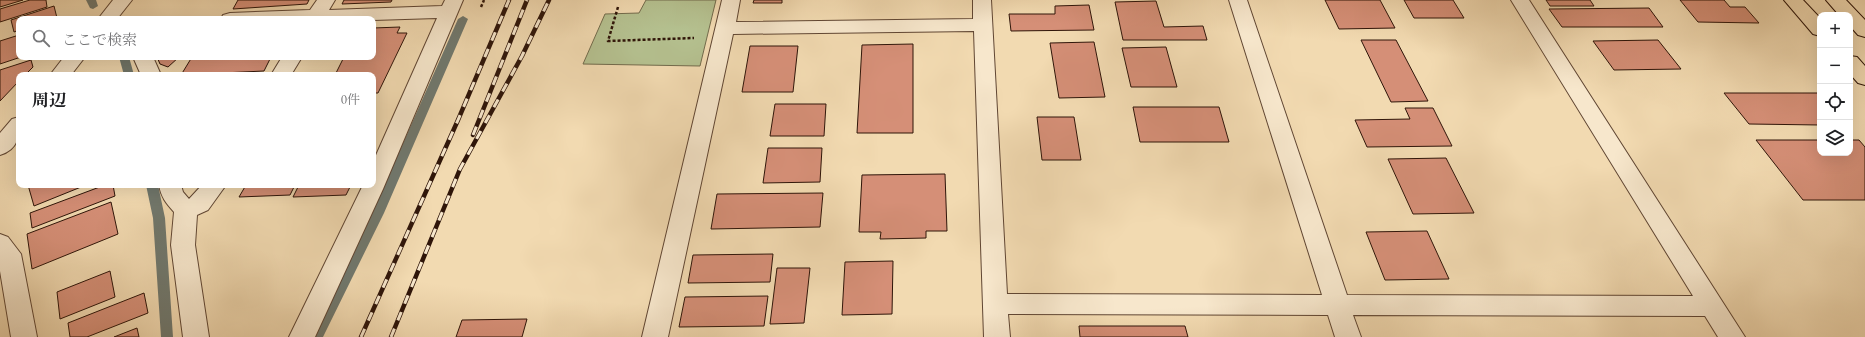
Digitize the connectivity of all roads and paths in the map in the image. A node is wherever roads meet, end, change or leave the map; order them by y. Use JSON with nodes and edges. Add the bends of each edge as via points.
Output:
{"nodes":[{"id":1,"x":123,"y":0,"type":"edge"},
{"id":2,"x":731,"y":0,"type":"edge"},
{"id":3,"x":982,"y":0,"type":"edge"},
{"id":4,"x":1238,"y":0,"type":"edge"},
{"id":5,"x":1520,"y":0,"type":"edge"},
{"id":6,"x":1793,"y":0,"type":"edge"},
{"id":7,"x":1835,"y":0,"type":"edge"},
{"id":8,"x":451,"y":6,"type":"edge"},
{"id":9,"x":618,"y":7,"type":"dead end"},
{"id":10,"x":319,"y":12,"type":"edge"},
{"id":11,"x":1847,"y":12,"type":"edge"},
{"id":12,"x":110,"y":16,"type":"edge"},
{"id":13,"x":268,"y":16,"type":"edge"},
{"id":14,"x":1853,"y":18,"type":"edge"},
{"id":15,"x":983,"y":25,"type":"junction"},
{"id":16,"x":1817,"y":27,"type":"edge"},
{"id":17,"x":725,"y":28,"type":"junction"},
{"id":18,"x":1865,"y":31,"type":"edge"},
{"id":19,"x":72,"y":60,"type":"edge"},
{"id":20,"x":145,"y":60,"type":"edge"},
{"id":21,"x":290,"y":60,"type":"edge"},
{"id":22,"x":1853,"y":65,"type":"edge"},
{"id":23,"x":62,"y":72,"type":"edge"},
{"id":24,"x":150,"y":72,"type":"edge"},
{"id":25,"x":283,"y":72,"type":"edge"},
{"id":26,"x":1865,"y":78,"type":"edge"},
{"id":27,"x":16,"y":127,"type":"edge"},
{"id":28,"x":2,"y":142,"type":"edge"},
{"id":29,"x":376,"y":180,"type":"edge"},
{"id":30,"x":171,"y":188,"type":"edge"},
{"id":31,"x":213,"y":188,"type":"edge"},
{"id":32,"x":372,"y":188,"type":"edge"},
{"id":33,"x":186,"y":210,"type":"junction"},
{"id":34,"x":0,"y":243,"type":"edge"},
{"id":35,"x":996,"y":304,"type":"junction"},
{"id":36,"x":1338,"y":305,"type":"junction"},
{"id":37,"x":1712,"y":306,"type":"junction"},
{"id":38,"x":24,"y":337,"type":"edge"},
{"id":39,"x":196,"y":337,"type":"edge"},
{"id":40,"x":302,"y":337,"type":"edge"},
{"id":41,"x":655,"y":337,"type":"edge"},
{"id":42,"x":997,"y":337,"type":"edge"},
{"id":43,"x":1348,"y":337,"type":"edge"},
{"id":44,"x":1732,"y":337,"type":"edge"}],
"edges":[{"from":1,"to":12,"type":"street"},
{"from":2,"to":17,"type":"street"},
{"from":3,"to":15,"type":"street"},
{"from":4,"to":36,"type":"street"},
{"from":5,"to":37,"type":"street"},
{"from":6,"to":16,"type":"highway"},
{"from":7,"to":11,"type":"highway"},
{"from":8,"to":10,"type":"street"},
{"from":8,"to":29,"type":"street"},
{"from":9,"to":17,"type":"path","via":[[608,41],[691,39]]},
{"from":10,"to":13,"type":"street"},
{"from":14,"to":18,"type":"highway"},
{"from":15,"to":17,"type":"street"},
{"from":15,"to":35,"type":"street"},
{"from":17,"to":41,"type":"street"},
{"from":19,"to":23,"type":"street"},
{"from":20,"to":24,"type":"street"},
{"from":21,"to":25,"type":"street"},
{"from":22,"to":26,"type":"highway"},
{"from":27,"to":28,"type":"street"},
{"from":30,"to":33,"type":"street","via":[[172,195]]},
{"from":31,"to":33,"type":"street","via":[[200,204]]},
{"from":32,"to":40,"type":"street"},
{"from":33,"to":39,"type":"street","via":[[183,245]]},
{"from":34,"to":38,"type":"street","via":[[9,254]]},
{"from":35,"to":36,"type":"street"},
{"from":35,"to":42,"type":"street"},
{"from":36,"to":37,"type":"street"},
{"from":36,"to":43,"type":"street"},
{"from":37,"to":44,"type":"street"}]}
